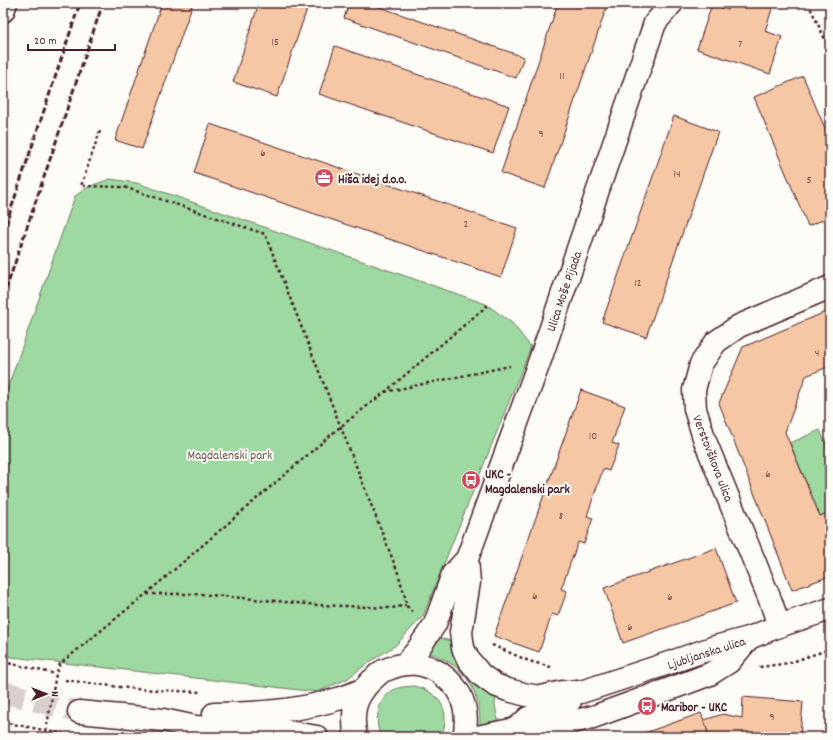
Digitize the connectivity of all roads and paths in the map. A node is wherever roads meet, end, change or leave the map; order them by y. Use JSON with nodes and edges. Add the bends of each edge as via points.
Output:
{"nodes":[{"id":1,"x":6,"y":3,"type":"edge"},
{"id":2,"x":672,"y":3,"type":"edge"},
{"id":3,"x":808,"y":3,"type":"edge"},
{"id":4,"x":3,"y":11,"type":"edge"},
{"id":5,"x":653,"y":13,"type":"edge"},
{"id":6,"x":830,"y":50,"type":"edge"},
{"id":7,"x":100,"y":131,"type":"dead end"},
{"id":8,"x":830,"y":287,"type":"edge"},
{"id":9,"x":488,"y":305,"type":"dead end"},
{"id":10,"x":511,"y":366,"type":"dead end"},
{"id":11,"x":385,"y":392,"type":"junction"},
{"id":12,"x":340,"y":427,"type":"junction"},
{"id":13,"x":467,"y":559,"type":"junction"},
{"id":14,"x":146,"y":594,"type":"junction"},
{"id":15,"x":406,"y":605,"type":"junction"},
{"id":16,"x":830,"y":609,"type":"edge"},
{"id":17,"x":416,"y":616,"type":"dead end"},
{"id":18,"x":779,"y":626,"type":"junction"},
{"id":19,"x":749,"y":638,"type":"junction"},
{"id":20,"x":489,"y":644,"type":"dead end"},
{"id":21,"x":830,"y":649,"type":"edge"},
{"id":22,"x":3,"y":662,"type":"edge"},
{"id":23,"x":405,"y":664,"type":"junction"},
{"id":24,"x":555,"y":667,"type":"dead end"},
{"id":25,"x":761,"y":667,"type":"dead end"},
{"id":26,"x":56,"y":674,"type":"junction"},
{"id":27,"x":65,"y":680,"type":"dead end"},
{"id":28,"x":364,"y":689,"type":"junction"},
{"id":29,"x":205,"y":692,"type":"dead end"},
{"id":30,"x":582,"y":692,"type":"junction"},
{"id":31,"x":79,"y":712,"type":"tunnel mouth"},
{"id":32,"x":163,"y":720,"type":"junction"},
{"id":33,"x":3,"y":722,"type":"edge"},
{"id":34,"x":516,"y":729,"type":"junction"},
{"id":35,"x":204,"y":737,"type":"edge"},
{"id":36,"x":317,"y":737,"type":"edge"},
{"id":37,"x":356,"y":737,"type":"edge"},
{"id":38,"x":464,"y":737,"type":"edge"},
{"id":39,"x":477,"y":737,"type":"edge"}],
"edges":[{"from":1,"to":4,"type":"street"},
{"from":2,"to":5,"type":"street"},
{"from":3,"to":6,"type":"path"},
{"from":5,"to":13,"type":"street","name":"Ulica Moše Pijada","via":[[540,360]]},
{"from":7,"to":12,"type":"path","via":[[81,186],[124,187],[265,234]]},
{"from":8,"to":18,"type":"street","name":"Verstovškova ulica","via":[[739,326],[716,342],[702,364],[694,390],[695,409],[705,441]]},
{"from":9,"to":11,"type":"path"},
{"from":10,"to":11,"type":"path"},
{"from":11,"to":12,"type":"path"},
{"from":12,"to":14,"type":"path"},
{"from":12,"to":15,"type":"path","via":[[398,573]]},
{"from":13,"to":23,"type":"street","via":[[453,574],[435,624]]},
{"from":13,"to":30,"type":"street","via":[[469,582],[461,632],[463,648],[468,659],[481,675],[495,685],[527,695],[541,697],[563,692]]},
{"from":14,"to":15,"type":"path","via":[[200,594],[377,608]]},
{"from":14,"to":26,"type":"path","via":[[60,664]]},
{"from":15,"to":17,"type":"path"},
{"from":16,"to":18,"type":"street","name":"Ljubljanska ulica"},
{"from":18,"to":19,"type":"street","name":"Ljubljanska ulica"},
{"from":19,"to":30,"type":"street","name":"Ljubljanska ulica","via":[[714,647]]},
{"from":19,"to":34,"type":"street","via":[[730,662],[710,674],[593,717],[533,731]]},
{"from":20,"to":24,"type":"path","via":[[529,661]]},
{"from":21,"to":25,"type":"path","via":[[789,663]]},
{"from":22,"to":26,"type":"path"},
{"from":23,"to":28,"type":"street","via":[[380,672]]},
{"from":23,"to":38,"type":"street","via":[[426,666],[447,678],[457,689],[465,709]]},
{"from":26,"to":33,"type":"path","via":[[46,731]]},
{"from":27,"to":29,"type":"path","via":[[136,689]]},
{"from":28,"to":32,"type":"street","via":[[311,706],[238,714],[200,714]]},
{"from":28,"to":37,"type":"street","via":[[354,710]]},
{"from":30,"to":34,"type":"street","via":[[568,703],[528,718]]},
{"from":31,"to":32,"type":"street"},
{"from":32,"to":35,"type":"street"},
{"from":32,"to":36,"type":"street","via":[[196,727],[283,731]]},
{"from":34,"to":39,"type":"street"}]}
